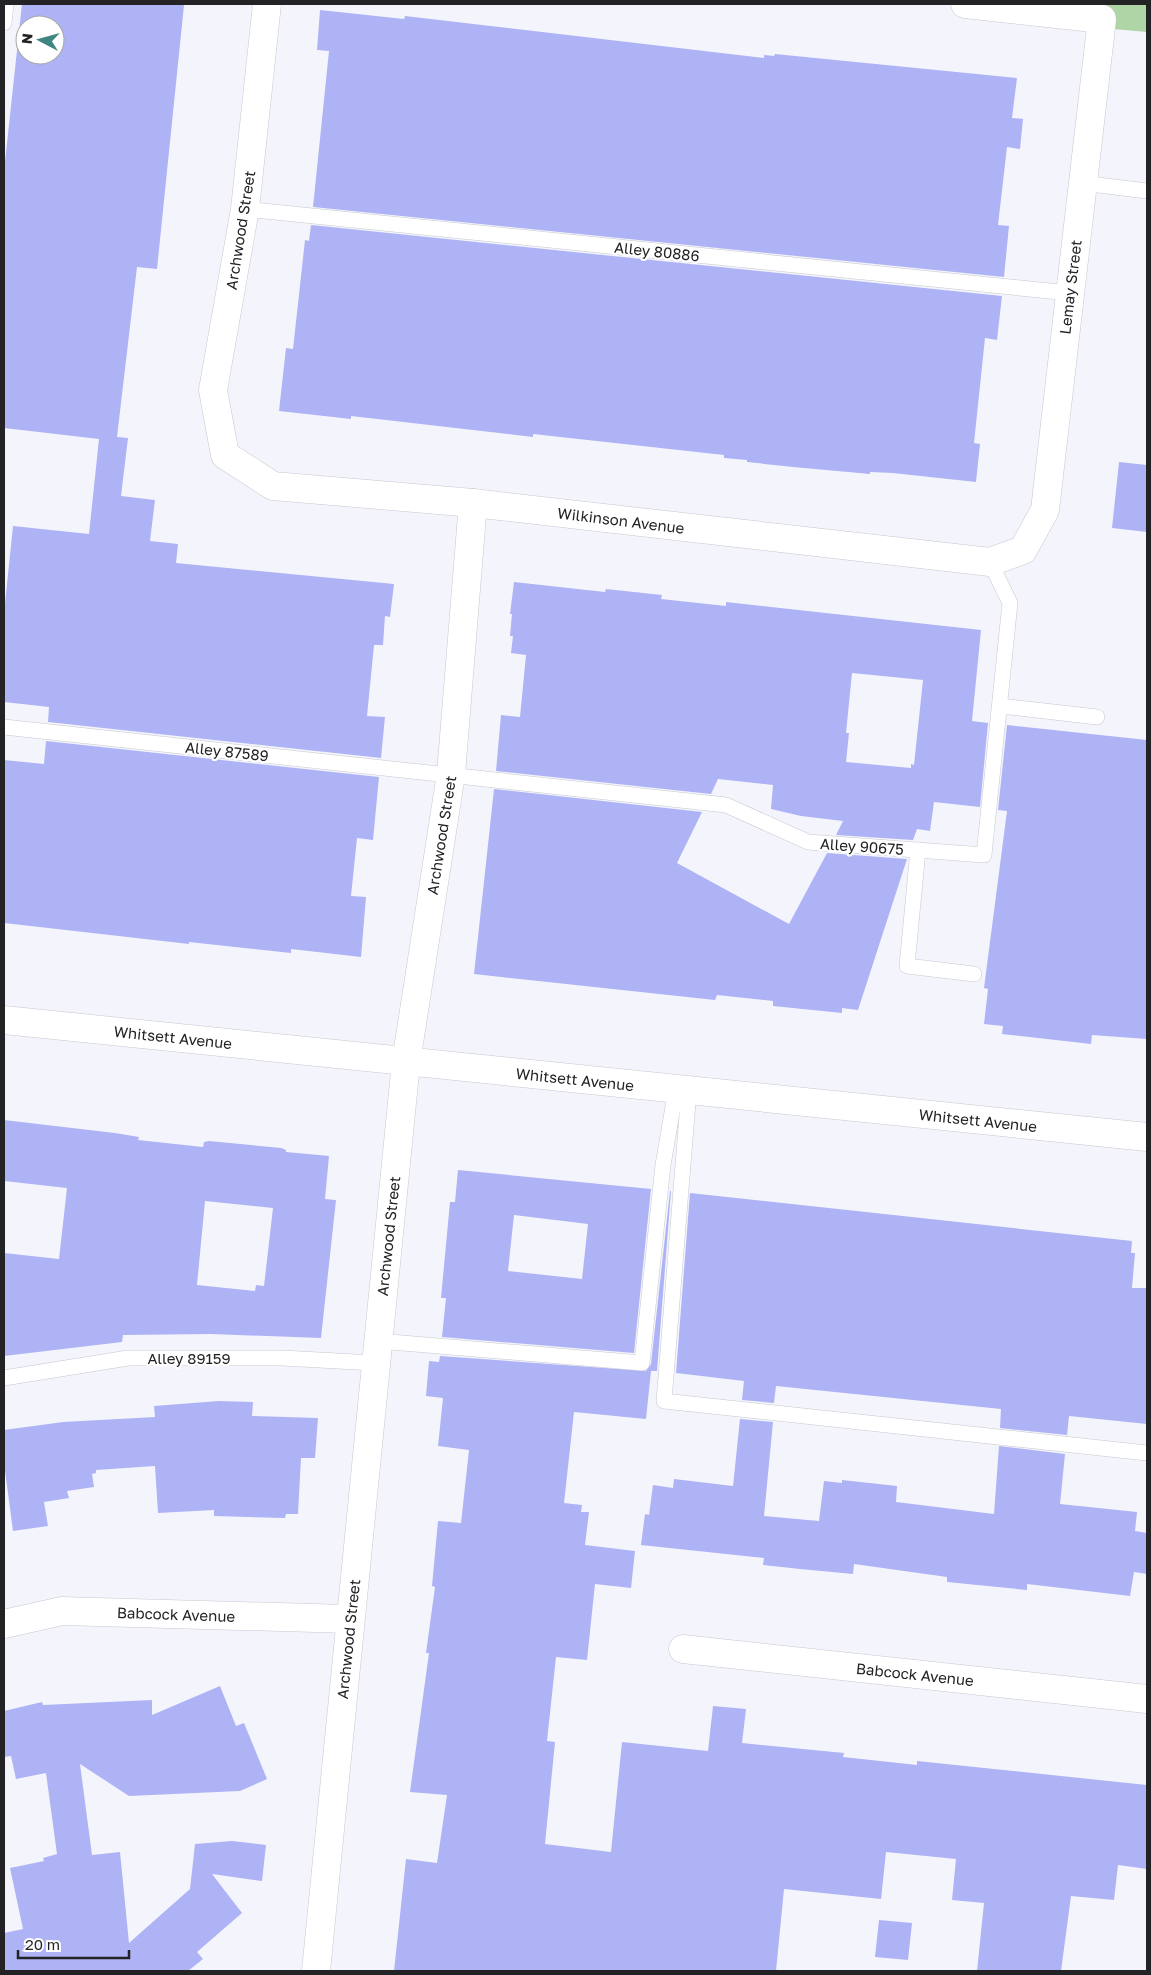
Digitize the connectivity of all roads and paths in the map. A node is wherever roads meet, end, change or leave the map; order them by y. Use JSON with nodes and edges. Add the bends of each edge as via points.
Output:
{"nodes":[{"id":1,"x":6,"y":4,"type":"edge"},
{"id":2,"x":266,"y":4,"type":"edge"},
{"id":3,"x":966,"y":4,"type":"edge"},
{"id":4,"x":4,"y":23,"type":"edge"},
{"id":5,"x":1082,"y":183,"type":"junction"},
{"id":6,"x":1147,"y":191,"type":"edge"},
{"id":7,"x":245,"y":209,"type":"junction"},
{"id":8,"x":1068,"y":293,"type":"junction"},
{"id":9,"x":225,"y":455,"type":"joint"},
{"id":10,"x":473,"y":503,"type":"junction"},
{"id":11,"x":1023,"y":550,"type":"joint"},
{"id":12,"x":990,"y":562,"type":"junction"},
{"id":13,"x":1000,"y":706,"type":"junction"},
{"id":14,"x":1097,"y":717,"type":"dead end"},
{"id":15,"x":4,"y":728,"type":"edge"},
{"id":16,"x":451,"y":774,"type":"junction"},
{"id":17,"x":918,"y":850,"type":"junction"},
{"id":18,"x":974,"y":974,"type":"dead end"},
{"id":19,"x":4,"y":1020,"type":"edge"},
{"id":20,"x":406,"y":1062,"type":"junction"},
{"id":21,"x":682,"y":1090,"type":"junction"},
{"id":22,"x":1147,"y":1137,"type":"edge"},
{"id":23,"x":377,"y":1352,"type":"junction"},
{"id":24,"x":4,"y":1378,"type":"edge"},
{"id":25,"x":1147,"y":1453,"type":"edge"},
{"id":26,"x":350,"y":1619,"type":"junction"},
{"id":27,"x":4,"y":1624,"type":"edge"},
{"id":28,"x":684,"y":1649,"type":"dead end"},
{"id":29,"x":1147,"y":1699,"type":"edge"},
{"id":30,"x":316,"y":1971,"type":"edge"}],
"edges":[{"from":1,"to":4,"type":"lane"},
{"from":2,"to":7,"type":"street","name":"Archwood Street"},
{"from":3,"to":5,"type":"street","name":"Lemay Street","via":[[1102,19]]},
{"from":5,"to":6,"type":"lane"},
{"from":5,"to":8,"type":"street","name":"Lemay Street"},
{"from":7,"to":8,"type":"lane","name":"Alley 80886"},
{"from":7,"to":9,"type":"street","name":"Archwood Street","via":[[213,390]]},
{"from":8,"to":11,"type":"street","name":"Lemay Street","via":[[1044,510]]},
{"from":9,"to":10,"type":"street","name":"Wilkinson Avenue","via":[[273,486]]},
{"from":10,"to":12,"type":"street","name":"Wilkinson Avenue"},
{"from":10,"to":16,"type":"street","name":"Archwood Street"},
{"from":11,"to":12,"type":"street","name":"Wilkinson Avenue"},
{"from":12,"to":13,"type":"lane","name":"Alley 90675","via":[[1010,603]]},
{"from":13,"to":14,"type":"lane"},
{"from":13,"to":17,"type":"lane","name":"Alley 90675","via":[[984,855]]},
{"from":15,"to":16,"type":"lane","name":"Alley 87589"},
{"from":16,"to":17,"type":"lane","name":"Alley 90675","via":[[726,805],[808,842]]},
{"from":16,"to":20,"type":"street","name":"Archwood Street"},
{"from":17,"to":18,"type":"lane","via":[[907,966]]},
{"from":19,"to":20,"type":"street","name":"Whitsett Avenue"},
{"from":20,"to":21,"type":"street","name":"Whitsett Avenue"},
{"from":20,"to":23,"type":"street","name":"Archwood Street"},
{"from":21,"to":22,"type":"street","name":"Whitsett Avenue"},
{"from":21,"to":23,"type":"lane","name":"Alley 89159","via":[[663,1166],[642,1363]]},
{"from":21,"to":25,"type":"lane","via":[[664,1401]]},
{"from":23,"to":24,"type":"lane","name":"Alley 89159","via":[[282,1358],[128,1358]]},
{"from":23,"to":26,"type":"street","name":"Archwood Street"},
{"from":26,"to":27,"type":"street","name":"Babcock Avenue","via":[[62,1611]]},
{"from":26,"to":30,"type":"street","name":"Archwood Street"},
{"from":28,"to":29,"type":"street","name":"Babcock Avenue"}]}
